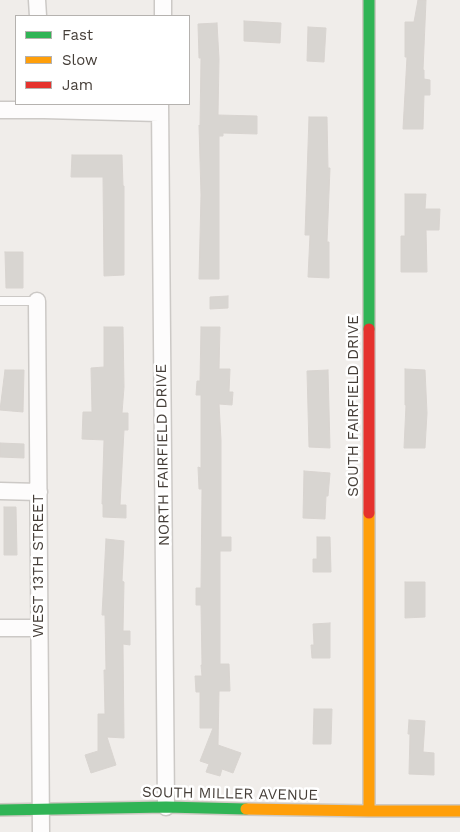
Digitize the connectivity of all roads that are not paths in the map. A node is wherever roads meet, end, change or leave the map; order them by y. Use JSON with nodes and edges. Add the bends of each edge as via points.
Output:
{"nodes":[{"id":1,"x":36,"y":0,"type":"edge"},
{"id":2,"x":163,"y":0,"type":"edge"},
{"id":3,"x":369,"y":0,"type":"edge"},
{"id":4,"x":38,"y":15,"type":"edge"},
{"id":5,"x":163,"y":15,"type":"edge"},
{"id":6,"x":44,"y":107,"type":"edge"},
{"id":7,"x":159,"y":108,"type":"edge"},
{"id":8,"x":0,"y":110,"type":"edge"},
{"id":9,"x":0,"y":301,"type":"edge"},
{"id":10,"x":37,"y":301,"type":"joint"},
{"id":11,"x":0,"y":490,"type":"edge"},
{"id":12,"x":39,"y":492,"type":"junction"},
{"id":13,"x":0,"y":628,"type":"edge"},
{"id":14,"x":40,"y":628,"type":"junction"},
{"id":15,"x":166,"y":807,"type":"junction"},
{"id":16,"x":0,"y":810,"type":"edge"},
{"id":17,"x":41,"y":810,"type":"junction"},
{"id":18,"x":369,"y":811,"type":"junction"},
{"id":19,"x":460,"y":812,"type":"edge"},
{"id":20,"x":41,"y":832,"type":"edge"}],
"edges":[{"from":1,"to":4,"type":"street"},
{"from":2,"to":5,"type":"street"},
{"from":3,"to":18,"type":"street","name":"SOUTH FAIRFIELD DRIVE"},
{"from":6,"to":7,"type":"street"},
{"from":6,"to":8,"type":"street"},
{"from":7,"to":15,"type":"street","name":"NORTH FAIRFIELD DRIVE"},
{"from":9,"to":10,"type":"lane"},
{"from":10,"to":12,"type":"street","name":"WEST 13TH STREET"},
{"from":11,"to":12,"type":"street"},
{"from":12,"to":14,"type":"street","name":"WEST 13TH STREET"},
{"from":13,"to":14,"type":"street"},
{"from":14,"to":17,"type":"street","name":"WEST 13TH STREET"},
{"from":15,"to":17,"type":"street","name":"SOUTH MILLER AVENUE"},
{"from":15,"to":18,"type":"street","name":"SOUTH MILLER AVENUE"},
{"from":16,"to":17,"type":"street","name":"SOUTH MILLER AVENUE"},
{"from":17,"to":20,"type":"street","name":"WEST 13TH STREET"},
{"from":18,"to":19,"type":"street","name":"SOUTH MILLER AVENUE"}]}
